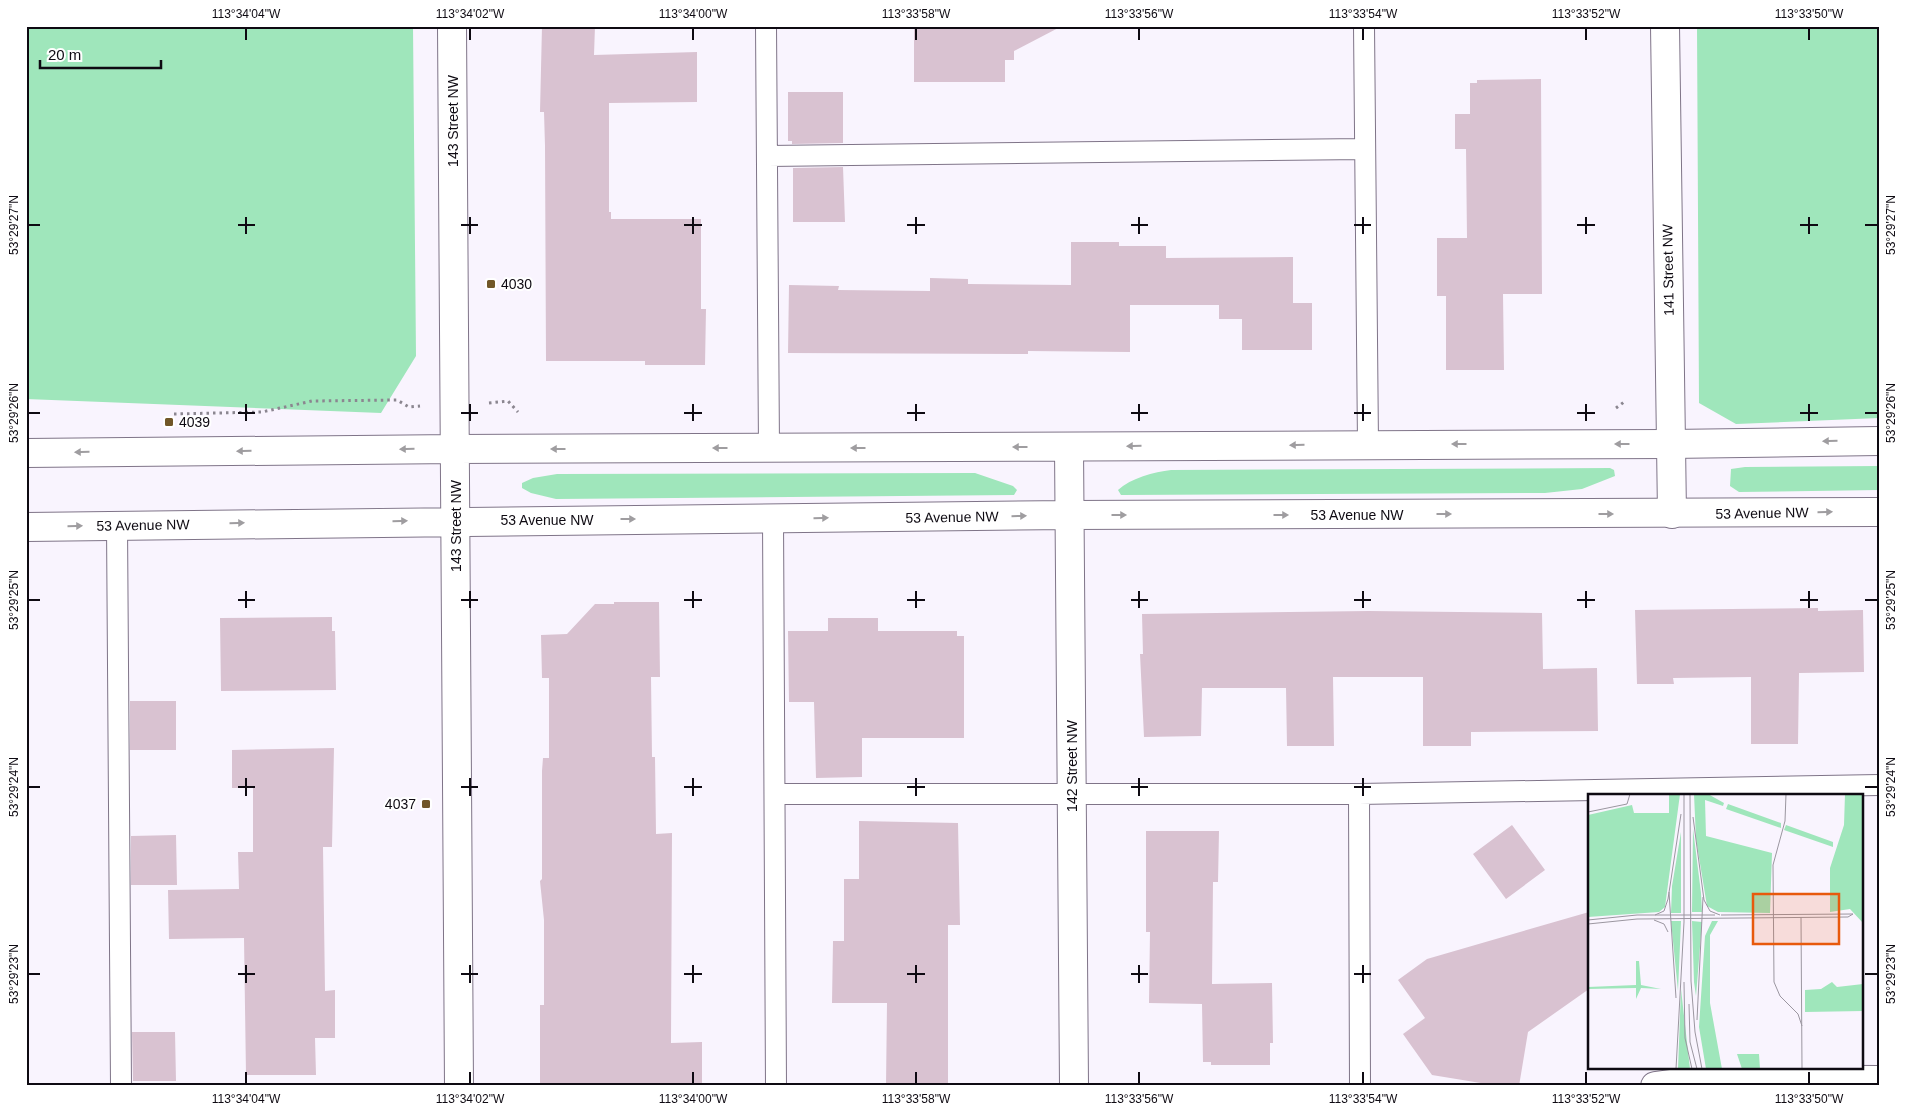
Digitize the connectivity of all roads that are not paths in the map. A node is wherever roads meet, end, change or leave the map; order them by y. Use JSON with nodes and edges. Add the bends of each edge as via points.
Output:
{"nodes":[{"id":1,"x":452,"y":26,"type":"edge"},
{"id":2,"x":766,"y":26,"type":"edge"},
{"id":3,"x":1364,"y":26,"type":"edge"},
{"id":4,"x":1665,"y":26,"type":"edge"},
{"id":5,"x":1363,"y":149,"type":"junction"},
{"id":6,"x":768,"y":156,"type":"junction"},
{"id":7,"x":1879,"y":440,"type":"edge"},
{"id":8,"x":1368,"y":444,"type":"junction"},
{"id":9,"x":1670,"y":444,"type":"junction"},
{"id":10,"x":1069,"y":447,"type":"junction"},
{"id":11,"x":769,"y":448,"type":"junction"},
{"id":12,"x":456,"y":449,"type":"junction"},
{"id":13,"x":26,"y":453,"type":"edge"},
{"id":14,"x":1879,"y":512,"type":"edge"},
{"id":15,"x":1672,"y":514,"type":"junction"},
{"id":16,"x":1070,"y":515,"type":"junction"},
{"id":17,"x":773,"y":519,"type":"junction"},
{"id":18,"x":456,"y":521,"type":"junction"},
{"id":19,"x":117,"y":525,"type":"junction"},
{"id":20,"x":26,"y":527,"type":"edge"},
{"id":21,"x":1879,"y":786,"type":"edge"},
{"id":22,"x":1072,"y":793,"type":"junction"},
{"id":23,"x":775,"y":794,"type":"junction"},
{"id":24,"x":1359,"y":794,"type":"junction"},
{"id":25,"x":1879,"y":1080,"type":"edge"},
{"id":26,"x":121,"y":1086,"type":"edge"},
{"id":27,"x":459,"y":1086,"type":"edge"},
{"id":28,"x":776,"y":1086,"type":"edge"},
{"id":29,"x":1074,"y":1086,"type":"edge"},
{"id":30,"x":1360,"y":1086,"type":"edge"},
{"id":31,"x":1655,"y":1086,"type":"edge"}],
"edges":[{"from":1,"to":12,"type":"street","name":"143 Street NW"},
{"from":2,"to":6,"type":"lane"},
{"from":3,"to":5,"type":"lane"},
{"from":4,"to":9,"type":"street","name":"141 Street NW"},
{"from":5,"to":6,"type":"lane"},
{"from":5,"to":8,"type":"lane"},
{"from":6,"to":11,"type":"lane"},
{"from":7,"to":9,"type":"street","one_way":true},
{"from":9,"to":8,"type":"street","one_way":true},
{"from":8,"to":10,"type":"street","one_way":true},
{"from":9,"to":15,"type":"street","name":"141 Street NW"},
{"from":10,"to":11,"type":"street","one_way":true},
{"from":10,"to":16,"type":"street","name":"142 Street NW"},
{"from":11,"to":12,"type":"street","one_way":true},
{"from":12,"to":13,"type":"street","one_way":true},
{"from":12,"to":18,"type":"street","name":"143 Street NW"},
{"from":15,"to":14,"type":"street","name":"53 Avenue NW","one_way":true},
{"from":16,"to":15,"type":"street","name":"53 Avenue NW","one_way":true},
{"from":17,"to":16,"type":"street","name":"53 Avenue NW","one_way":true},
{"from":16,"to":22,"type":"street","name":"142 Street NW"},
{"from":18,"to":17,"type":"street","name":"53 Avenue NW","one_way":true},
{"from":17,"to":23,"type":"lane"},
{"from":19,"to":18,"type":"street","name":"53 Avenue NW","one_way":true},
{"from":18,"to":27,"type":"street","name":"143 Street NW"},
{"from":20,"to":19,"type":"street","name":"53 Avenue NW","one_way":true},
{"from":19,"to":26,"type":"lane"},
{"from":21,"to":24,"type":"lane"},
{"from":22,"to":23,"type":"lane"},
{"from":22,"to":24,"type":"lane"},
{"from":22,"to":29,"type":"street","name":"142 Street NW"},
{"from":23,"to":28,"type":"lane"},
{"from":24,"to":30,"type":"lane"},
{"from":25,"to":31,"type":"street","via":[[1707,1079]]}]}
